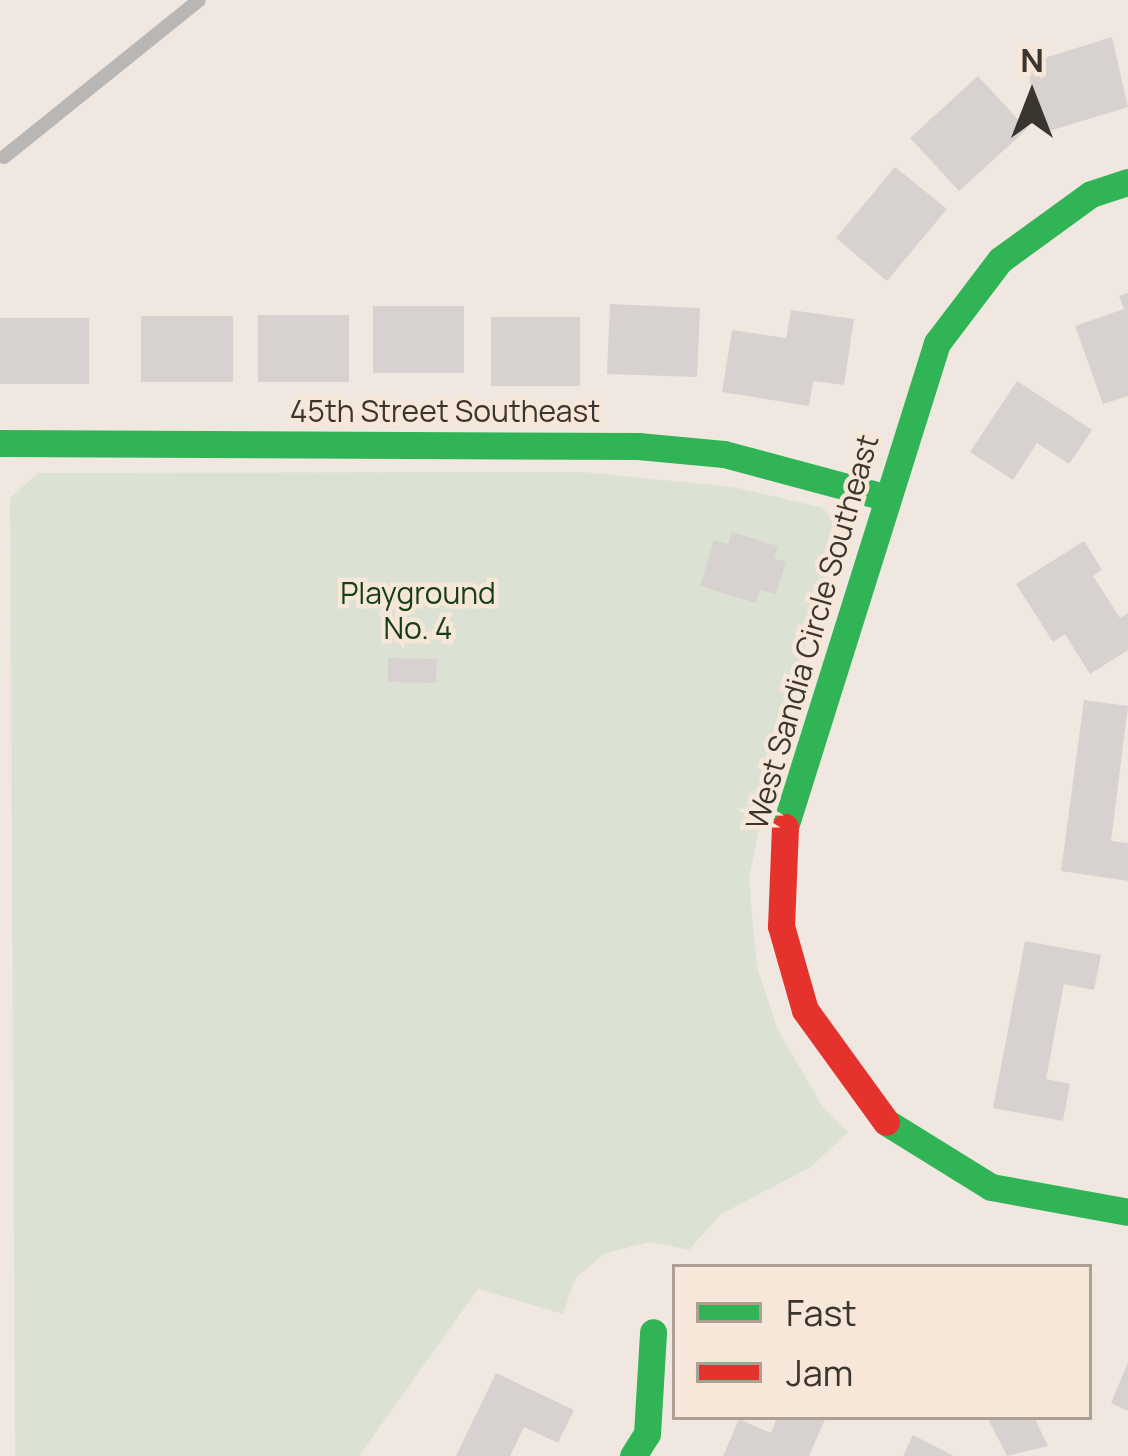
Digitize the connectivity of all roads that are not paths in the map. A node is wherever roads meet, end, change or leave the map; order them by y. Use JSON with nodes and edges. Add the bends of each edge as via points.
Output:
{"nodes":[{"id":1,"x":200,"y":0,"type":"edge"},
{"id":2,"x":4,"y":158,"type":"dead end"},
{"id":3,"x":1128,"y":182,"type":"edge"},
{"id":4,"x":0,"y":443,"type":"edge"},
{"id":5,"x":884,"y":497,"type":"junction"},
{"id":6,"x":1128,"y":1212,"type":"edge"},
{"id":7,"x":653,"y":1332,"type":"dead end"},
{"id":8,"x":633,"y":1456,"type":"edge"}],
"edges":[{"from":1,"to":2,"type":"lane"},
{"from":3,"to":5,"type":"street","name":"West Sandia Circle Southeast","via":[[1048,221],[972,293],[937,343]]},
{"from":4,"to":5,"type":"street","name":"45th Street Southeast","via":[[638,446],[724,454]]},
{"from":5,"to":6,"type":"street","name":"West Sandia Circle Southeast","via":[[784,830],[781,926],[791,972],[832,1060],[879,1118],[931,1157],[1034,1199]]},
{"from":7,"to":8,"type":"street","via":[[646,1434]]}]}
